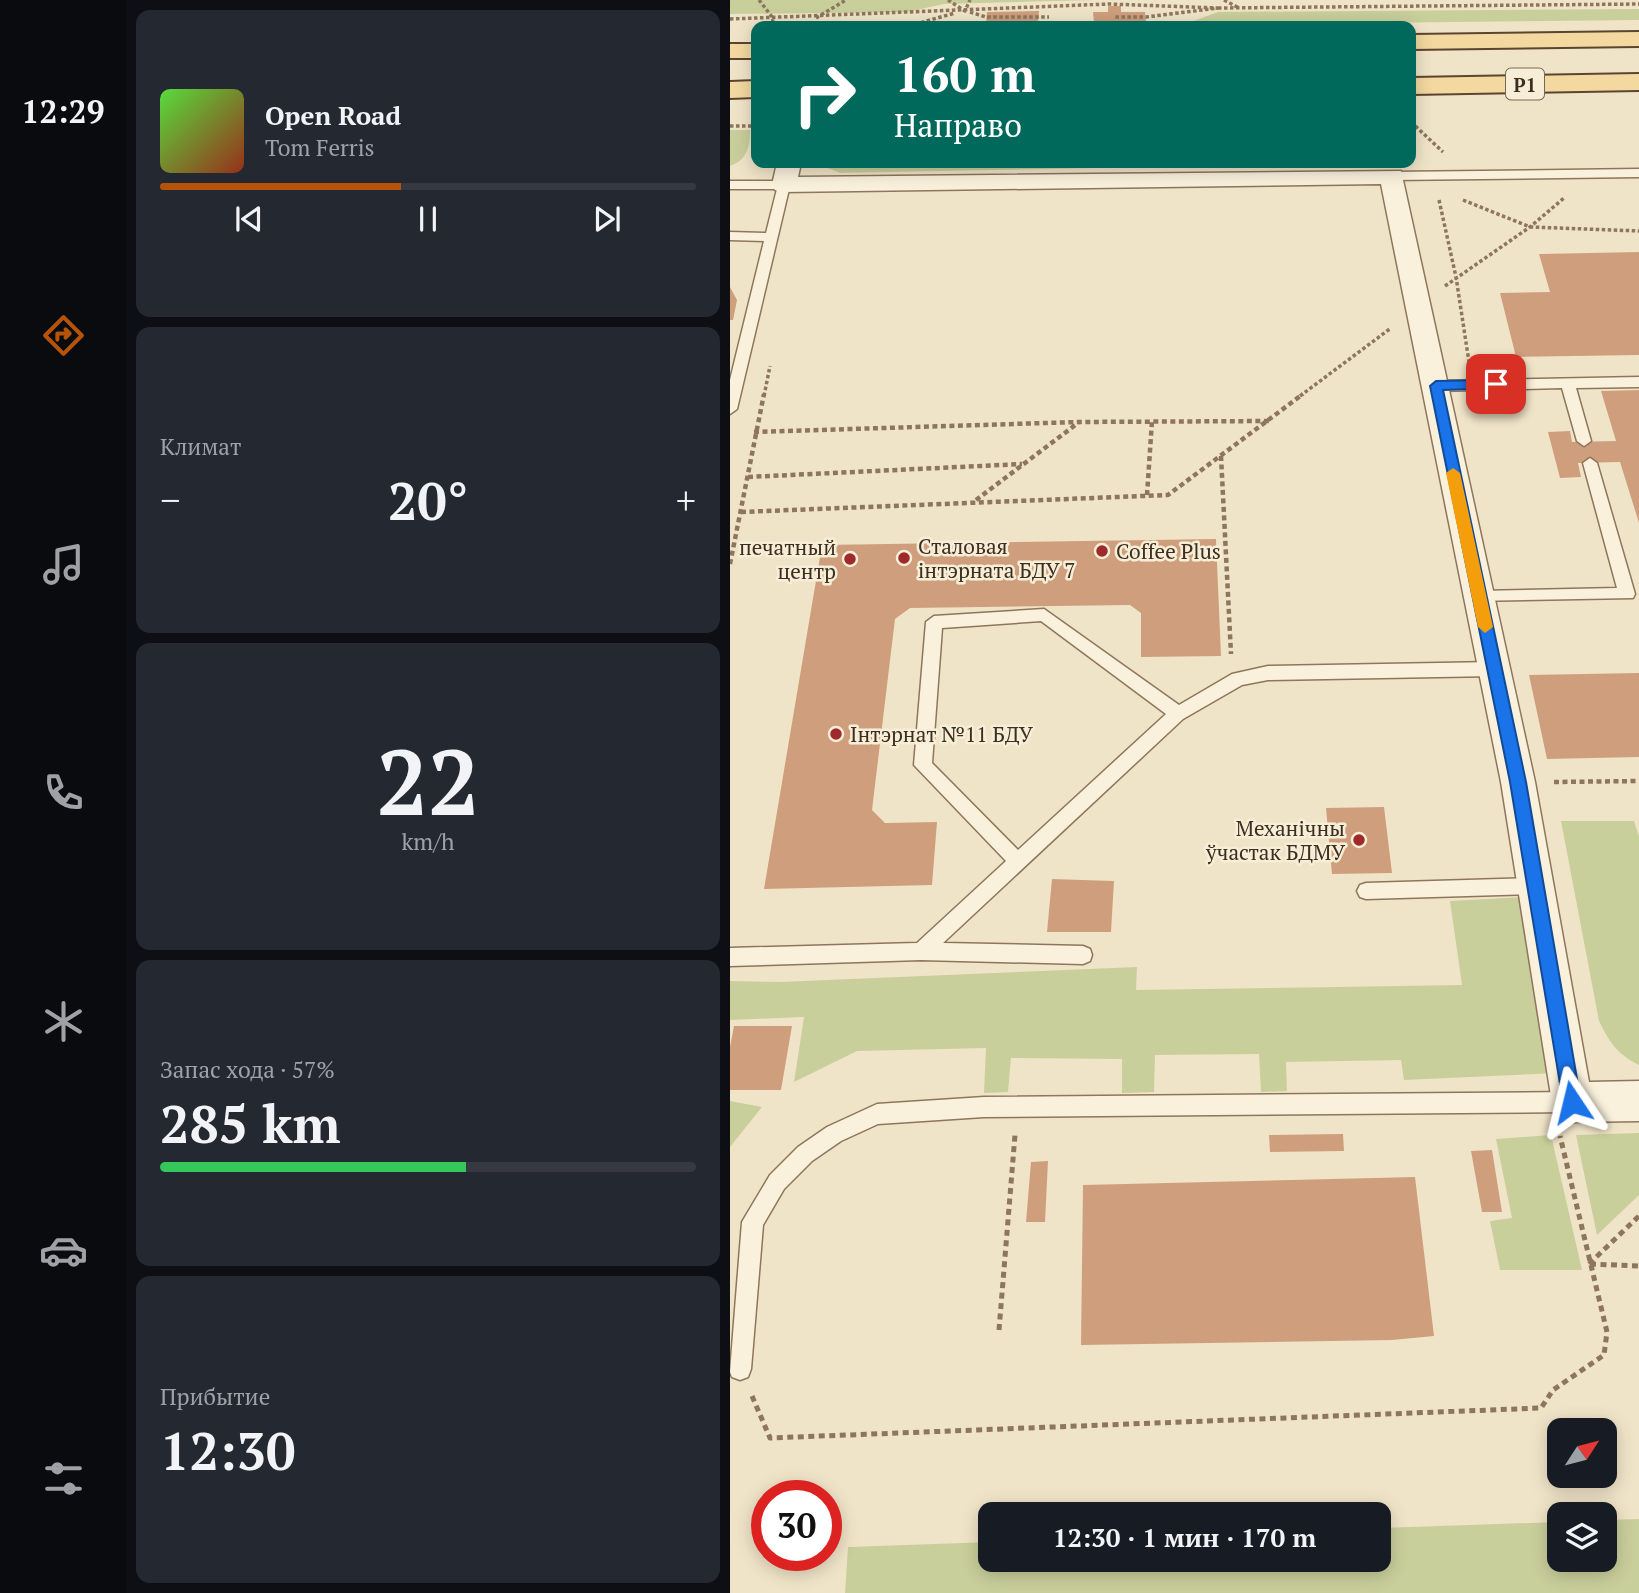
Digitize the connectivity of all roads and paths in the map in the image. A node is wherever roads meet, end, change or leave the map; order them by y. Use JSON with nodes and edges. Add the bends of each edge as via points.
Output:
{"nodes":[{"id":1,"x":759,"y":0,"type":"edge"},
{"id":2,"x":846,"y":0,"type":"edge"},
{"id":3,"x":948,"y":0,"type":"edge"},
{"id":4,"x":970,"y":0,"type":"edge"},
{"id":5,"x":1105,"y":0,"type":"edge"},
{"id":6,"x":1224,"y":0,"type":"edge"},
{"id":7,"x":1098,"y":3,"type":"junction"},
{"id":8,"x":1639,"y":4,"type":"edge"},
{"id":9,"x":1218,"y":8,"type":"junction"},
{"id":10,"x":1239,"y":8,"type":"junction"},
{"id":11,"x":965,"y":10,"type":"junction"},
{"id":12,"x":1049,"y":17,"type":"dead end"},
{"id":13,"x":1113,"y":17,"type":"dead end"},
{"id":14,"x":773,"y":18,"type":"junction"},
{"id":15,"x":730,"y":19,"type":"edge"},
{"id":16,"x":815,"y":19,"type":"junction"},
{"id":17,"x":773,"y":21,"type":"edge"},
{"id":18,"x":926,"y":21,"type":"edge"},
{"id":19,"x":1639,"y":39,"type":"edge"},
{"id":20,"x":1416,"y":42,"type":"edge"},
{"id":21,"x":730,"y":51,"type":"edge"},
{"id":22,"x":751,"y":51,"type":"edge"},
{"id":23,"x":1639,"y":82,"type":"edge"},
{"id":24,"x":1416,"y":86,"type":"edge"},
{"id":25,"x":751,"y":89,"type":"edge"},
{"id":26,"x":730,"y":90,"type":"edge"},
{"id":27,"x":730,"y":126,"type":"edge"},
{"id":28,"x":751,"y":126,"type":"edge"},
{"id":29,"x":1604,"y":173,"type":"junction"},
{"id":30,"x":1639,"y":173,"type":"edge"},
{"id":31,"x":787,"y":174,"type":"edge"},
{"id":32,"x":1392,"y":176,"type":"junction"},
{"id":33,"x":730,"y":185,"type":"edge"},
{"id":34,"x":1461,"y":199,"type":"dead end"},
{"id":35,"x":1439,"y":200,"type":"dead end"},
{"id":36,"x":1530,"y":227,"type":"junction"},
{"id":37,"x":1639,"y":231,"type":"edge"},
{"id":38,"x":730,"y":236,"type":"edge"},
{"id":39,"x":770,"y":237,"type":"junction"},
{"id":40,"x":1456,"y":277,"type":"junction"},
{"id":41,"x":1422,"y":307,"type":"junction"},
{"id":42,"x":1639,"y":382,"type":"edge"},
{"id":43,"x":1568,"y":383,"type":"junction"},
{"id":44,"x":1436,"y":386,"type":"junction"},
{"id":45,"x":730,"y":409,"type":"edge"},
{"id":46,"x":1152,"y":421,"type":"junction"},
{"id":47,"x":1271,"y":421,"type":"junction"},
{"id":48,"x":1078,"y":422,"type":"junction"},
{"id":49,"x":754,"y":432,"type":"dead end"},
{"id":50,"x":1584,"y":442,"type":"dead end"},
{"id":51,"x":1221,"y":456,"type":"junction"},
{"id":52,"x":1590,"y":463,"type":"dead end"},
{"id":53,"x":1022,"y":464,"type":"junction"},
{"id":54,"x":748,"y":477,"type":"dead end"},
{"id":55,"x":1147,"y":495,"type":"junction"},
{"id":56,"x":976,"y":500,"type":"junction"},
{"id":57,"x":741,"y":512,"type":"dead end"},
{"id":58,"x":1478,"y":597,"type":"junction"},
{"id":59,"x":1231,"y":660,"type":"dead end"},
{"id":60,"x":1495,"y":669,"type":"junction"},
{"id":61,"x":1177,"y":714,"type":"junction"},
{"id":62,"x":1638,"y":781,"type":"edge"},
{"id":63,"x":1518,"y":782,"type":"junction"},
{"id":64,"x":1639,"y":790,"type":"edge"},
{"id":65,"x":1019,"y":861,"type":"junction"},
{"id":66,"x":1535,"y":886,"type":"junction"},
{"id":67,"x":1366,"y":891,"type":"dead end"},
{"id":68,"x":921,"y":951,"type":"junction"},
{"id":69,"x":1083,"y":955,"type":"dead end"},
{"id":70,"x":730,"y":957,"type":"edge"},
{"id":71,"x":1639,"y":1101,"type":"edge"},
{"id":72,"x":1565,"y":1114,"type":"junction"},
{"id":73,"x":1016,"y":1131,"type":"dead end"},
{"id":74,"x":1639,"y":1215,"type":"edge"},
{"id":75,"x":1589,"y":1264,"type":"junction"},
{"id":76,"x":1639,"y":1266,"type":"edge"},
{"id":77,"x":999,"y":1330,"type":"dead end"},
{"id":78,"x":740,"y":1369,"type":"joint"}],
"edges":[{"from":1,"to":14,"type":"path"},
{"from":2,"to":16,"type":"path"},
{"from":3,"to":11,"type":"path"},
{"from":4,"to":11,"type":"path"},
{"from":5,"to":7,"type":"path"},
{"from":6,"to":10,"type":"path"},
{"from":7,"to":9,"type":"path","via":[[1180,2]]},
{"from":7,"to":11,"type":"path"},
{"from":8,"to":10,"type":"path"},
{"from":9,"to":10,"type":"path"},
{"from":9,"to":13,"type":"path"},
{"from":11,"to":12,"type":"path","via":[[986,17]]},
{"from":11,"to":16,"type":"path"},
{"from":11,"to":18,"type":"path"},
{"from":14,"to":15,"type":"path"},
{"from":14,"to":16,"type":"path"},
{"from":14,"to":17,"type":"path"},
{"from":19,"to":20,"type":"main road","number":"Р1"},
{"from":21,"to":22,"type":"main road"},
{"from":23,"to":24,"type":"main road","number":"Р1"},
{"from":25,"to":26,"type":"main road"},
{"from":27,"to":28,"type":"path"},
{"from":29,"to":30,"type":"lane"},
{"from":29,"to":32,"type":"lane"},
{"from":29,"to":36,"type":"path","via":[[1563,198]]},
{"from":31,"to":32,"type":"street"},
{"from":31,"to":33,"type":"lane"},
{"from":31,"to":39,"type":"lane"},
{"from":32,"to":41,"type":"street"},
{"from":34,"to":36,"type":"path"},
{"from":35,"to":40,"type":"path"},
{"from":36,"to":37,"type":"path"},
{"from":36,"to":40,"type":"path"},
{"from":38,"to":39,"type":"lane"},
{"from":39,"to":45,"type":"lane"},
{"from":40,"to":41,"type":"path"},
{"from":41,"to":44,"type":"street"},
{"from":41,"to":47,"type":"path"},
{"from":42,"to":43,"type":"lane"},
{"from":43,"to":44,"type":"lane"},
{"from":43,"to":50,"type":"lane"},
{"from":44,"to":58,"type":"street"},
{"from":46,"to":47,"type":"path"},
{"from":46,"to":48,"type":"path"},
{"from":46,"to":55,"type":"path"},
{"from":47,"to":51,"type":"path"},
{"from":48,"to":49,"type":"path"},
{"from":48,"to":53,"type":"path"},
{"from":51,"to":55,"type":"path","via":[[1168,495]]},
{"from":51,"to":59,"type":"path"},
{"from":52,"to":58,"type":"lane","via":[[1627,594]]},
{"from":53,"to":54,"type":"path"},
{"from":53,"to":56,"type":"path"},
{"from":55,"to":56,"type":"path"},
{"from":56,"to":57,"type":"path"},
{"from":58,"to":60,"type":"street"},
{"from":60,"to":61,"type":"lane","via":[[1268,673],[1238,679]]},
{"from":60,"to":63,"type":"street"},
{"from":61,"to":65,"type":"lane"},
{"from":61,"to":65,"type":"lane","via":[[1044,615],[934,622],[923,765]]},
{"from":62,"to":63,"type":"path"},
{"from":62,"to":64,"type":"path"},
{"from":63,"to":66,"type":"street"},
{"from":65,"to":68,"type":"lane"},
{"from":66,"to":67,"type":"lane"},
{"from":66,"to":72,"type":"street"},
{"from":68,"to":69,"type":"lane"},
{"from":68,"to":70,"type":"lane"},
{"from":71,"to":72,"type":"street"},
{"from":72,"to":75,"type":"path"},
{"from":72,"to":78,"type":"lane","via":[[984,1107],[877,1114],[805,1154],[777,1182],[753,1222]]},
{"from":73,"to":77,"type":"path"},
{"from":74,"to":75,"type":"path"},
{"from":75,"to":76,"type":"path"},
{"from":75,"to":78,"type":"path","via":[[1607,1332],[1604,1354],[1553,1390],[1541,1408],[770,1438]]}]}
